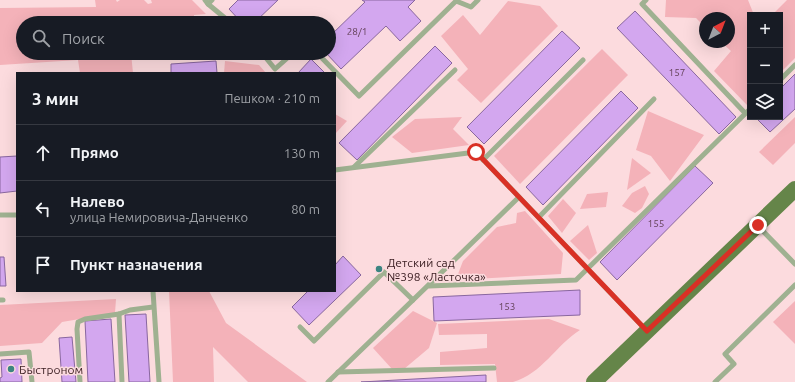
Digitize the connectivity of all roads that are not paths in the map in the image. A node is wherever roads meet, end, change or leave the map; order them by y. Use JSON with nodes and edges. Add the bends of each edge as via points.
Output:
{"nodes":[{"id":1,"x":478,"y":0,"type":"edge"},
{"id":2,"x":646,"y":0,"type":"edge"},
{"id":3,"x":208,"y":1,"type":"edge"},
{"id":4,"x":455,"y":1,"type":"edge"},
{"id":5,"x":224,"y":16,"type":"edge"},
{"id":6,"x":268,"y":60,"type":"edge"},
{"id":7,"x":285,"y":60,"type":"edge"},
{"id":8,"x":324,"y":60,"type":"edge"},
{"id":9,"x":583,"y":60,"type":"dead end"},
{"id":10,"x":795,"y":65,"type":"edge"},
{"id":11,"x":455,"y":70,"type":"dead end"},
{"id":12,"x":336,"y":72,"type":"edge"},
{"id":13,"x":336,"y":72,"type":"edge"},
{"id":14,"x":783,"y":77,"type":"edge"},
{"id":15,"x":654,"y":99,"type":"dead end"},
{"id":16,"x":745,"y":113,"type":"joint"},
{"id":17,"x":483,"y":160,"type":"junction"},
{"id":18,"x":354,"y":167,"type":"junction"},
{"id":19,"x":336,"y":170,"type":"edge"},
{"id":20,"x":795,"y":189,"type":"edge"},
{"id":21,"x":519,"y":197,"type":"junction"},
{"id":22,"x":0,"y":215,"type":"edge"},
{"id":23,"x":16,"y":215,"type":"edge"},
{"id":24,"x":539,"y":218,"type":"junction"},
{"id":25,"x":758,"y":225,"type":"junction"},
{"id":26,"x":795,"y":264,"type":"edge"},
{"id":27,"x":587,"y":269,"type":"junction"},
{"id":28,"x":429,"y":286,"type":"junction"},
{"id":29,"x":795,"y":286,"type":"edge"},
{"id":30,"x":153,"y":292,"type":"edge"},
{"id":31,"x":413,"y":300,"type":"junction"},
{"id":32,"x":153,"y":307,"type":"junction"},
{"id":33,"x":119,"y":314,"type":"junction"},
{"id":34,"x":300,"y":327,"type":"dead end"},
{"id":35,"x":647,"y":331,"type":"junction"},
{"id":36,"x":0,"y":354,"type":"edge"},
{"id":37,"x":494,"y":368,"type":"dead end"},
{"id":38,"x":338,"y":372,"type":"junction"},
{"id":39,"x":32,"y":382,"type":"edge"},
{"id":40,"x":80,"y":382,"type":"edge"},
{"id":41,"x":122,"y":382,"type":"edge"},
{"id":42,"x":159,"y":382,"type":"edge"},
{"id":43,"x":328,"y":382,"type":"edge"},
{"id":44,"x":594,"y":382,"type":"edge"},
{"id":45,"x":715,"y":382,"type":"edge"}],
"edges":[{"from":1,"to":4,"type":"lane","via":[[471,7]]},
{"from":2,"to":16,"type":"lane","via":[[642,4]]},
{"from":3,"to":5,"type":"lane"},
{"from":4,"to":13,"type":"lane","via":[[359,96]]},
{"from":6,"to":7,"type":"lane","via":[[275,69]]},
{"from":8,"to":12,"type":"lane"},
{"from":9,"to":17,"type":"lane"},
{"from":10,"to":14,"type":"lane"},
{"from":11,"to":18,"type":"lane"},
{"from":15,"to":24,"type":"lane"},
{"from":16,"to":27,"type":"lane"},
{"from":17,"to":18,"type":"lane","via":[[476,152]]},
{"from":17,"to":21,"type":"lane"},
{"from":18,"to":19,"type":"lane"},
{"from":20,"to":25,"type":"main road"},
{"from":21,"to":24,"type":"lane"},
{"from":21,"to":28,"type":"lane"},
{"from":22,"to":23,"type":"lane"},
{"from":24,"to":27,"type":"lane"},
{"from":25,"to":26,"type":"lane"},
{"from":25,"to":35,"type":"main road"},
{"from":27,"to":28,"type":"lane","via":[[576,280]]},
{"from":27,"to":35,"type":"lane"},
{"from":28,"to":31,"type":"lane"},
{"from":29,"to":45,"type":"lane","via":[[725,354],[734,364]]},
{"from":30,"to":32,"type":"lane"},
{"from":31,"to":34,"type":"lane","via":[[384,272],[314,341]]},
{"from":31,"to":38,"type":"lane"},
{"from":32,"to":33,"type":"lane"},
{"from":32,"to":42,"type":"lane"},
{"from":33,"to":40,"type":"lane","via":[[78,322]]},
{"from":33,"to":41,"type":"lane"},
{"from":35,"to":44,"type":"main road"},
{"from":36,"to":39,"type":"lane","via":[[30,352]]},
{"from":37,"to":38,"type":"lane"},
{"from":38,"to":43,"type":"lane"}]}
